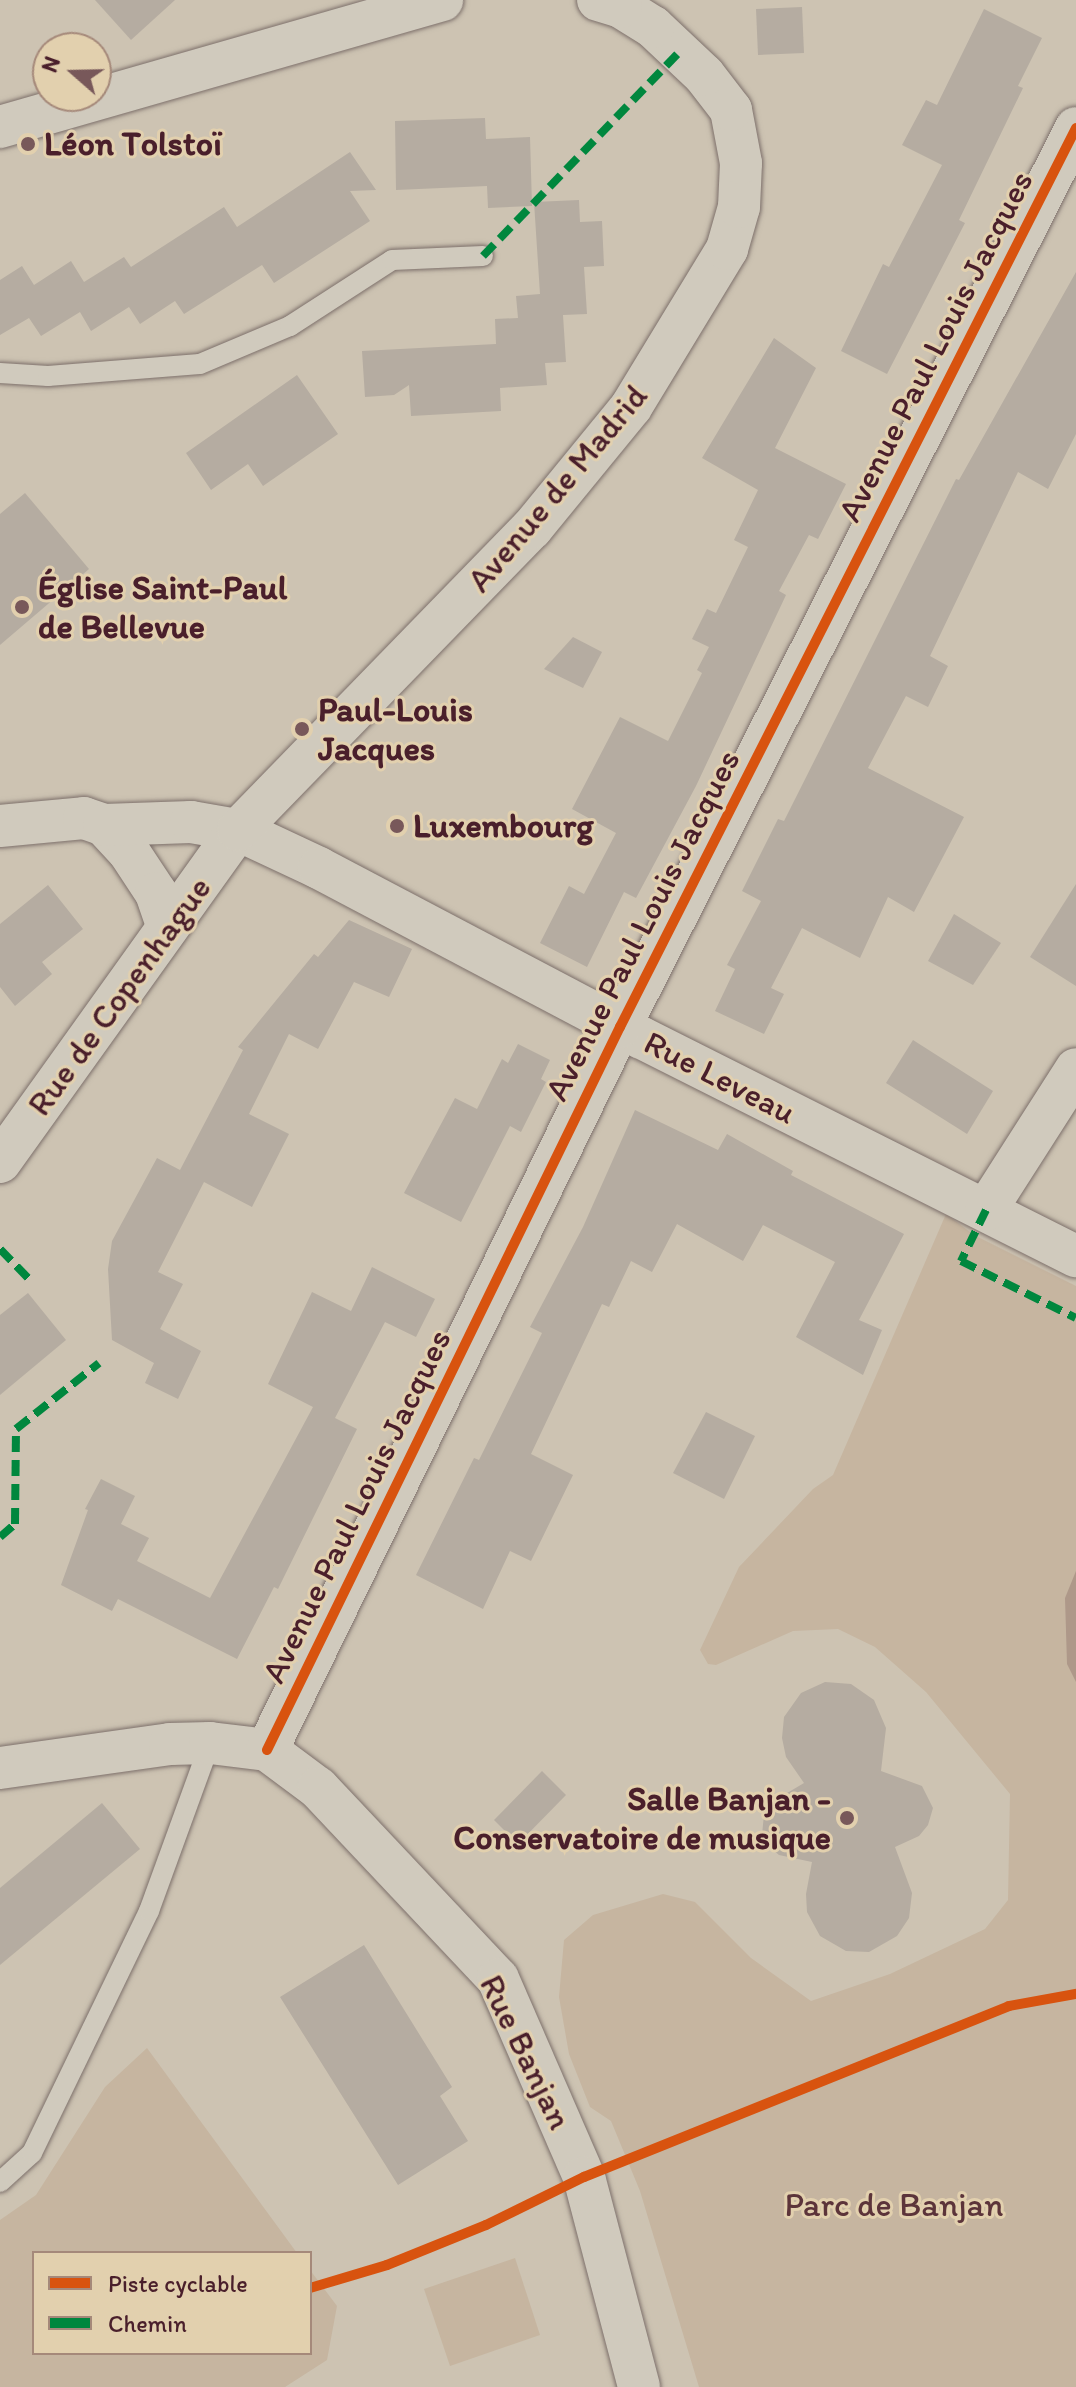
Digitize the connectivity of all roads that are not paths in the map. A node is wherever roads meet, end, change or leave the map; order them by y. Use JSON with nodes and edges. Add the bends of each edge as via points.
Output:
{"nodes":[{"id":1,"x":442,"y":0,"type":"edge"},
{"id":2,"x":598,"y":0,"type":"edge"},
{"id":3,"x":0,"y":127,"type":"edge"},
{"id":4,"x":1076,"y":128,"type":"edge"},
{"id":5,"x":483,"y":256,"type":"dead end"},
{"id":6,"x":0,"y":373,"type":"edge"},
{"id":7,"x":104,"y":825,"type":"junction"},
{"id":8,"x":0,"y":826,"type":"edge"},
{"id":9,"x":238,"y":830,"type":"junction"},
{"id":10,"x":168,"y":927,"type":"junction"},
{"id":11,"x":620,"y":1027,"type":"junction"},
{"id":12,"x":1076,"y":1069,"type":"edge"},
{"id":13,"x":0,"y":1162,"type":"edge"},
{"id":14,"x":986,"y":1210,"type":"junction"},
{"id":15,"x":1076,"y":1256,"type":"edge"},
{"id":16,"x":210,"y":1743,"type":"junction"},
{"id":17,"x":267,"y":1750,"type":"junction"},
{"id":18,"x":0,"y":1768,"type":"edge"},
{"id":19,"x":0,"y":2182,"type":"edge"},
{"id":20,"x":639,"y":2387,"type":"edge"}],
"edges":[{"from":1,"to":3,"type":"street"},
{"from":2,"to":9,"type":"street","name":"Avenue de Madrid","via":[[653,27],[704,75],[731,110],[741,163],[739,207],[727,249],[631,407],[532,528]]},
{"from":4,"to":11,"type":"street","name":"Avenue Paul Louis Jacques"},
{"from":5,"to":6,"type":"lane","via":[[392,260],[290,326],[200,364],[48,376]]},
{"from":7,"to":8,"type":"street","name":"Rue Leveau","via":[[84,818]]},
{"from":7,"to":9,"type":"street","name":"Rue Leveau","via":[[191,822]]},
{"from":7,"to":10,"type":"street","via":[[156,893]]},
{"from":9,"to":10,"type":"street","name":"Rue de Copenhague"},
{"from":9,"to":11,"type":"street","name":"Rue Leveau"},
{"from":10,"to":13,"type":"street","name":"Rue de Copenhague"},
{"from":11,"to":14,"type":"street","name":"Rue Leveau"},
{"from":11,"to":17,"type":"street","name":"Avenue Paul Louis Jacques"},
{"from":12,"to":14,"type":"street"},
{"from":14,"to":15,"type":"street","name":"Rue Leveau"},
{"from":16,"to":17,"type":"street"},
{"from":16,"to":18,"type":"street"},
{"from":16,"to":19,"type":"lane","via":[[149,1911],[32,2153]]},
{"from":17,"to":20,"type":"street","name":"Rue Banjan","via":[[318,1788],[498,1979],[584,2177]]}]}
